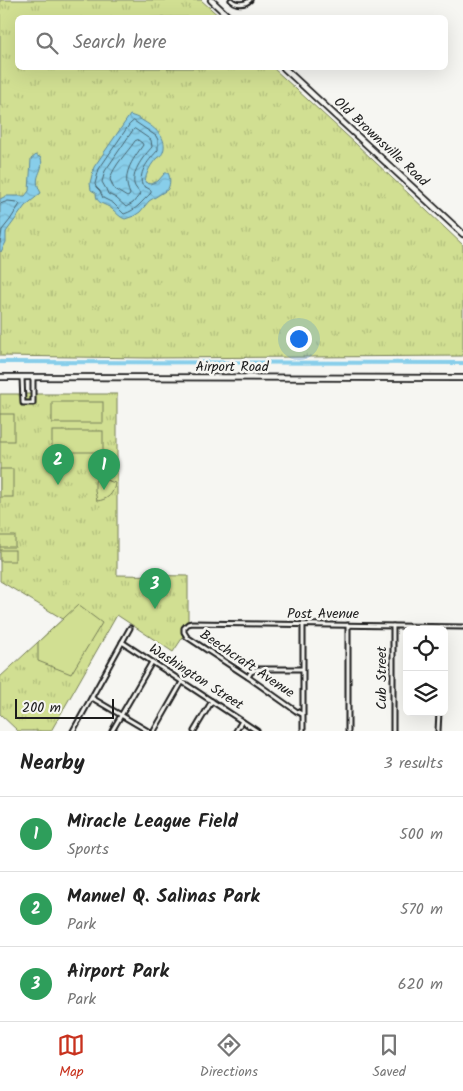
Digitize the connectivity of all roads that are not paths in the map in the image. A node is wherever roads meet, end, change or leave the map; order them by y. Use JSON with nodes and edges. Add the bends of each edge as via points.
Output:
{"nodes":[{"id":1,"x":211,"y":0,"type":"edge"},
{"id":2,"x":231,"y":0,"type":"edge"},
{"id":3,"x":250,"y":0,"type":"edge"},
{"id":4,"x":227,"y":15,"type":"edge"},
{"id":5,"x":286,"y":70,"type":"edge"},
{"id":6,"x":463,"y":234,"type":"edge"},
{"id":7,"x":0,"y":377,"type":"edge"},
{"id":8,"x":22,"y":377,"type":"junction"},
{"id":9,"x":33,"y":377,"type":"junction"},
{"id":10,"x":463,"y":378,"type":"edge"},
{"id":11,"x":303,"y":625,"type":"junction"},
{"id":12,"x":348,"y":625,"type":"junction"},
{"id":13,"x":393,"y":626,"type":"junction"},
{"id":14,"x":403,"y":626,"type":"edge"},
{"id":15,"x":463,"y":627,"type":"edge"},
{"id":16,"x":130,"y":628,"type":"dead end"},
{"id":17,"x":184,"y":628,"type":"joint"},
{"id":18,"x":448,"y":628,"type":"edge"},
{"id":19,"x":122,"y":642,"type":"junction"},
{"id":20,"x":152,"y":662,"type":"junction"},
{"id":21,"x":302,"y":669,"type":"junction"},
{"id":22,"x":248,"y":677,"type":"junction"},
{"id":23,"x":182,"y":682,"type":"junction"},
{"id":24,"x":92,"y":698,"type":"junction"},
{"id":25,"x":212,"y":701,"type":"junction"},
{"id":26,"x":302,"y":704,"type":"junction"},
{"id":27,"x":292,"y":708,"type":"junction"},
{"id":28,"x":302,"y":714,"type":"junction"},
{"id":29,"x":121,"y":715,"type":"junction"},
{"id":30,"x":438,"y":716,"type":"edge"},
{"id":31,"x":242,"y":721,"type":"junction"},
{"id":32,"x":73,"y":731,"type":"edge"},
{"id":33,"x":112,"y":731,"type":"edge"},
{"id":34,"x":148,"y":731,"type":"edge"},
{"id":35,"x":154,"y":731,"type":"edge"},
{"id":36,"x":194,"y":731,"type":"edge"},
{"id":37,"x":236,"y":731,"type":"edge"},
{"id":38,"x":257,"y":731,"type":"edge"},
{"id":39,"x":303,"y":731,"type":"edge"},
{"id":40,"x":348,"y":731,"type":"edge"},
{"id":41,"x":393,"y":731,"type":"edge"},
{"id":42,"x":438,"y":731,"type":"edge"}],
"edges":[{"from":1,"to":4,"type":"street"},
{"from":2,"to":3,"type":"street","via":[[239,4]]},
{"from":5,"to":6,"type":"street","name":"Old Brownsville Road"},
{"from":7,"to":8,"type":"street","name":"Airport Road"},
{"from":8,"to":9,"type":"street","name":"Airport Road"},
{"from":8,"to":9,"type":"street","via":[[23,403],[33,403]]},
{"from":9,"to":10,"type":"street","name":"Airport Road"},
{"from":11,"to":12,"type":"street","name":"Post Avenue"},
{"from":11,"to":17,"type":"street","name":"Post Avenue","via":[[192,623]]},
{"from":11,"to":21,"type":"street"},
{"from":12,"to":13,"type":"street","name":"Post Avenue"},
{"from":12,"to":40,"type":"street"},
{"from":13,"to":14,"type":"street","name":"Post Avenue"},
{"from":13,"to":41,"type":"street","name":"Cub Street"},
{"from":15,"to":18,"type":"street","name":"Post Avenue"},
{"from":16,"to":19,"type":"street"},
{"from":17,"to":22,"type":"street","name":"Beechcraft Avenue","via":[[187,637]]},
{"from":19,"to":20,"type":"street","name":"Washington Street"},
{"from":19,"to":24,"type":"street"},
{"from":20,"to":23,"type":"street","name":"Washington Street"},
{"from":20,"to":29,"type":"street"},
{"from":21,"to":22,"type":"street","via":[[258,669],[250,672]]},
{"from":21,"to":26,"type":"street"},
{"from":22,"to":27,"type":"street","name":"Beechcraft Avenue"},
{"from":23,"to":25,"type":"street","name":"Washington Street"},
{"from":23,"to":35,"type":"street"},
{"from":24,"to":29,"type":"street"},
{"from":24,"to":32,"type":"street"},
{"from":25,"to":31,"type":"street","name":"Washington Street"},
{"from":25,"to":36,"type":"street"},
{"from":26,"to":27,"type":"street"},
{"from":26,"to":28,"type":"street"},
{"from":27,"to":28,"type":"street","name":"Beechcraft Avenue"},
{"from":28,"to":39,"type":"street"},
{"from":29,"to":33,"type":"street"},
{"from":29,"to":34,"type":"street"},
{"from":30,"to":42,"type":"street"},
{"from":31,"to":37,"type":"street"},
{"from":31,"to":38,"type":"street","name":"Washington Street"}]}
